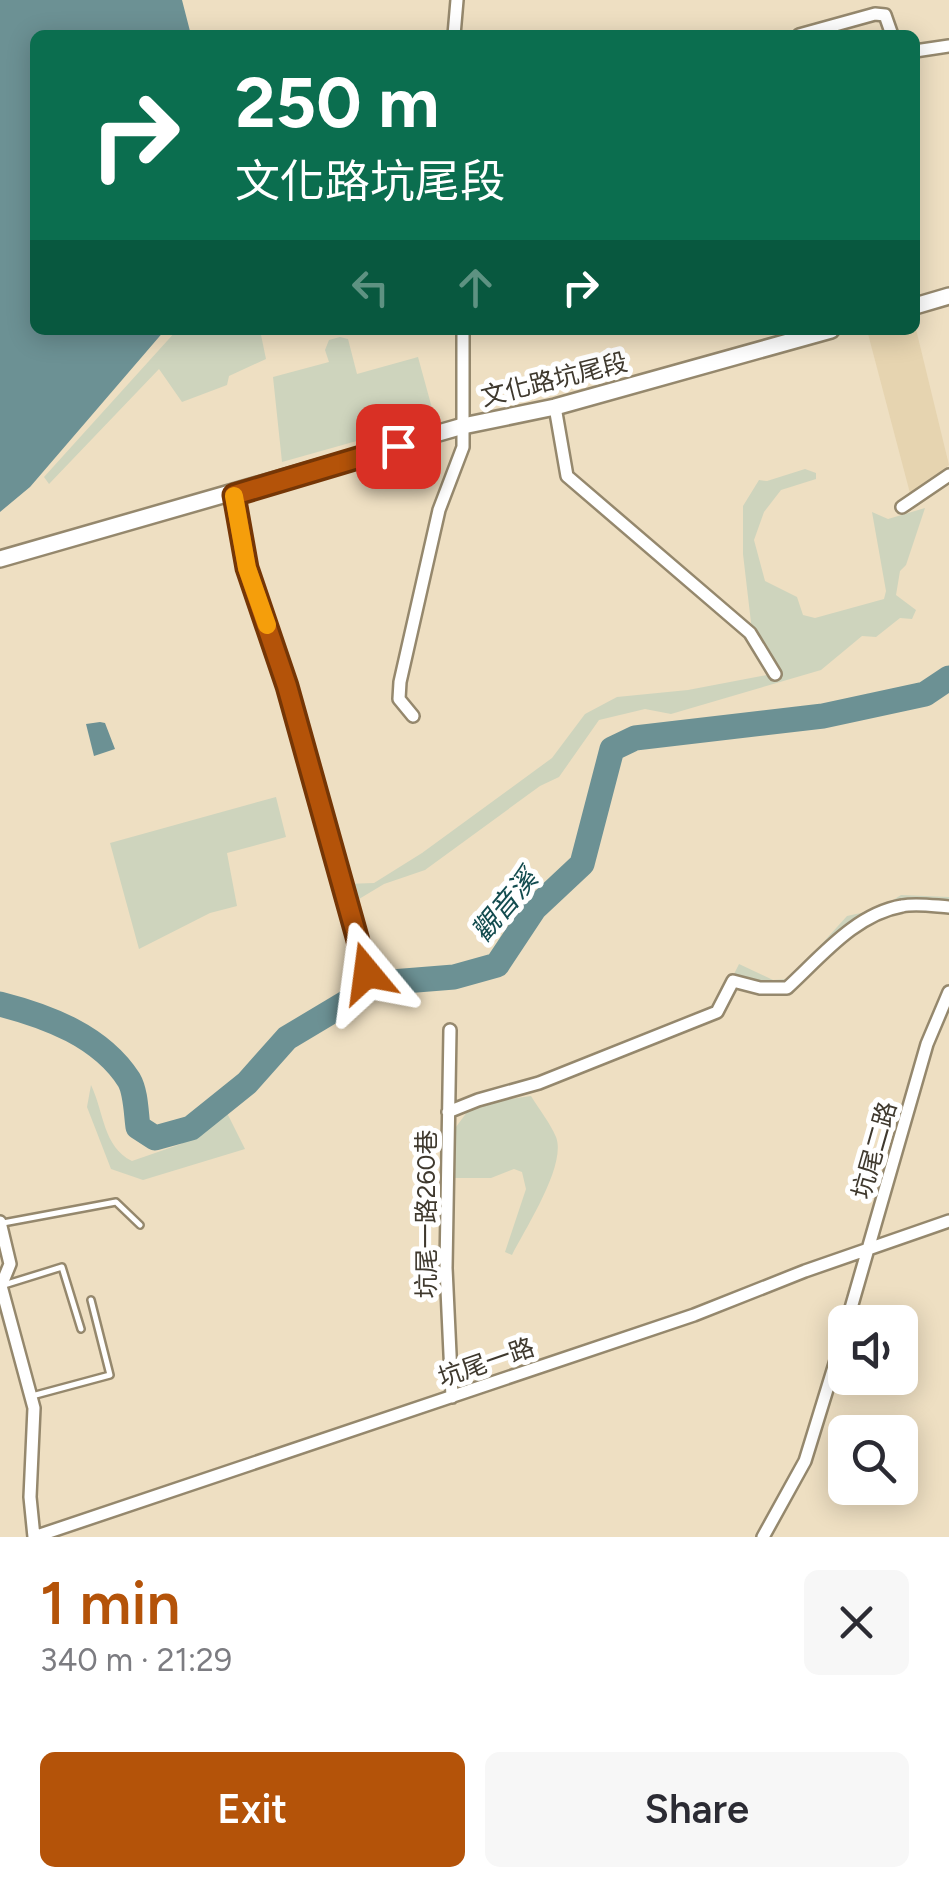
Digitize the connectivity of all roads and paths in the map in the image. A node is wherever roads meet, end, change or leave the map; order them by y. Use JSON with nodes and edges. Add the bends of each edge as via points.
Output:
{"nodes":[{"id":1,"x":457,"y":0,"type":"edge"},
{"id":2,"x":454,"y":30,"type":"edge"},
{"id":3,"x":818,"y":30,"type":"edge"},
{"id":4,"x":890,"y":30,"type":"edge"},
{"id":5,"x":949,"y":46,"type":"edge"},
{"id":6,"x":920,"y":50,"type":"edge"},
{"id":7,"x":949,"y":296,"type":"edge"},
{"id":8,"x":920,"y":305,"type":"edge"},
{"id":9,"x":463,"y":335,"type":"edge"},
{"id":10,"x":813,"y":335,"type":"edge"},
{"id":11,"x":555,"y":407,"type":"junction"},
{"id":12,"x":464,"y":426,"type":"junction"},
{"id":13,"x":949,"y":476,"type":"edge"},
{"id":14,"x":234,"y":495,"type":"junction"},
{"id":15,"x":902,"y":507,"type":"dead end"},
{"id":16,"x":0,"y":560,"type":"edge"},
{"id":17,"x":775,"y":674,"type":"dead end"},
{"id":18,"x":413,"y":716,"type":"dead end"},
{"id":19,"x":949,"y":907,"type":"edge"},
{"id":20,"x":367,"y":973,"type":"dead end"},
{"id":21,"x":949,"y":992,"type":"edge"},
{"id":22,"x":450,"y":1030,"type":"dead end"},
{"id":23,"x":448,"y":1112,"type":"junction"},
{"id":24,"x":949,"y":1221,"type":"edge"},
{"id":25,"x":0,"y":1223,"type":"edge"},
{"id":26,"x":140,"y":1226,"type":"dead end"},
{"id":27,"x":869,"y":1248,"type":"junction"},
{"id":28,"x":1,"y":1286,"type":"edge"},
{"id":29,"x":91,"y":1300,"type":"dead end"},
{"id":30,"x":853,"y":1305,"type":"edge"},
{"id":31,"x":81,"y":1330,"type":"dead end"},
{"id":32,"x":828,"y":1386,"type":"edge"},
{"id":33,"x":32,"y":1396,"type":"junction"},
{"id":34,"x":452,"y":1397,"type":"junction"},
{"id":35,"x":34,"y":1537,"type":"edge"},
{"id":36,"x":762,"y":1537,"type":"edge"}],
"edges":[{"from":1,"to":2,"type":"street"},
{"from":3,"to":4,"type":"street","via":[[875,14],[884,15]]},
{"from":5,"to":6,"type":"street"},
{"from":7,"to":8,"type":"main road"},
{"from":9,"to":12,"type":"street"},
{"from":10,"to":11,"type":"main road","name":"文化路坑尾段"},
{"from":11,"to":12,"type":"main road","name":"文化路坑尾段"},
{"from":11,"to":17,"type":"street","via":[[567,476],[750,633]]},
{"from":12,"to":14,"type":"main road","name":"文化路坑尾段"},
{"from":12,"to":18,"type":"street","via":[[400,682],[399,699]]},
{"from":13,"to":15,"type":"street"},
{"from":14,"to":16,"type":"main road","name":"文化路坑尾段"},
{"from":14,"to":20,"type":"street","via":[[247,568]]},
{"from":19,"to":23,"type":"street","via":[[906,905],[880,912],[852,928],[787,988],[734,980],[716,1012]]},
{"from":21,"to":27,"type":"street","name":"坑尾二路","via":[[927,1044]]},
{"from":22,"to":23,"type":"street","name":"坑尾一路260巷"},
{"from":23,"to":34,"type":"street","name":"坑尾一路260巷"},
{"from":24,"to":27,"type":"street","name":"坑尾一路"},
{"from":25,"to":26,"type":"lane","via":[[116,1202]]},
{"from":25,"to":28,"type":"street","via":[[10,1264]]},
{"from":27,"to":30,"type":"street","name":"坑尾二路"},
{"from":27,"to":34,"type":"street","name":"坑尾一路"},
{"from":28,"to":31,"type":"lane","via":[[62,1267]]},
{"from":28,"to":33,"type":"street"},
{"from":29,"to":33,"type":"lane","via":[[110,1375]]},
{"from":32,"to":36,"type":"street","via":[[805,1461]]},
{"from":33,"to":35,"type":"street"},
{"from":34,"to":35,"type":"street","name":"坑尾一路"}]}
